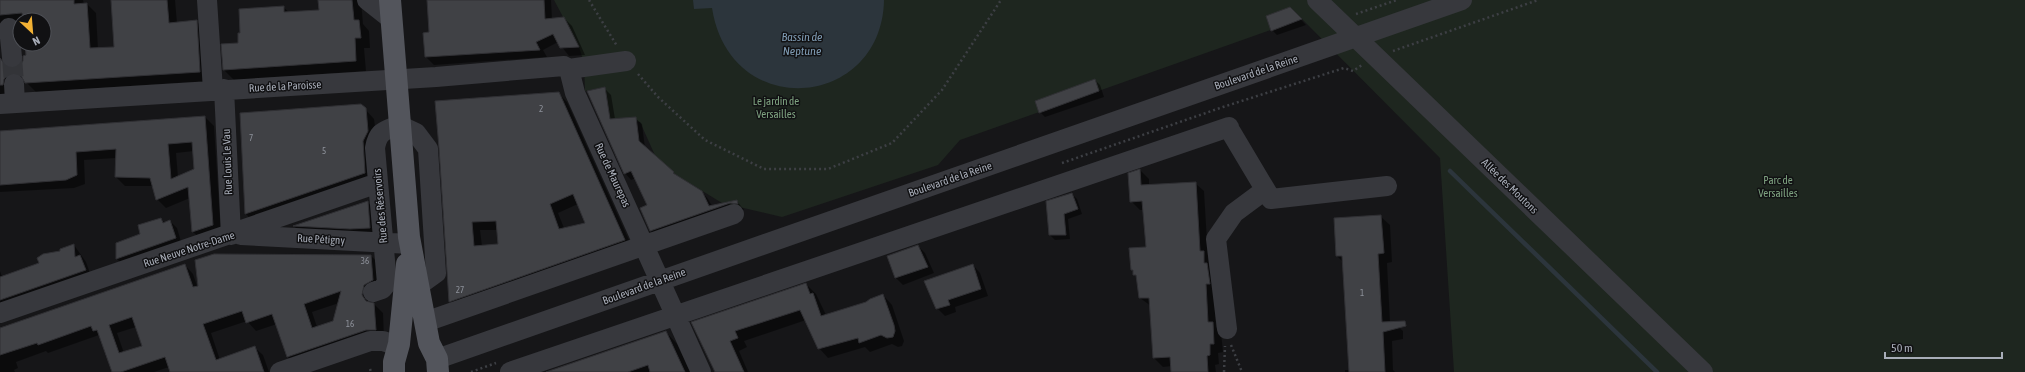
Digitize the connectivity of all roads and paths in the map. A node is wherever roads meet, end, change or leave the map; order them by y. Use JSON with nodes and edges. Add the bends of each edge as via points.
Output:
{"nodes":[{"id":1,"x":207,"y":0,"type":"edge"},
{"id":2,"x":368,"y":0,"type":"edge"},
{"id":3,"x":590,"y":0,"type":"edge"},
{"id":4,"x":1000,"y":0,"type":"edge"},
{"id":5,"x":1317,"y":0,"type":"edge"},
{"id":6,"x":1397,"y":0,"type":"edge"},
{"id":7,"x":1462,"y":0,"type":"edge"},
{"id":8,"x":1538,"y":0,"type":"edge"},
{"id":9,"x":390,"y":9,"type":"edge"},
{"id":10,"x":1338,"y":21,"type":"junction"},
{"id":11,"x":9,"y":28,"type":"dead end"},
{"id":12,"x":1355,"y":37,"type":"junction"},
{"id":13,"x":1376,"y":56,"type":"junction"},
{"id":14,"x":12,"y":57,"type":"tunnel mouth"},
{"id":15,"x":626,"y":61,"type":"junction"},
{"id":16,"x":569,"y":69,"type":"junction"},
{"id":17,"x":395,"y":79,"type":"junction"},
{"id":18,"x":218,"y":90,"type":"junction"},
{"id":19,"x":10,"y":97,"type":"edge"},
{"id":20,"x":399,"y":125,"type":"junction"},
{"id":21,"x":378,"y":183,"type":"junction"},
{"id":22,"x":1386,"y":186,"type":"dead end"},
{"id":23,"x":1265,"y":190,"type":"junction"},
{"id":24,"x":734,"y":214,"type":"dead end"},
{"id":25,"x":231,"y":235,"type":"junction"},
{"id":26,"x":383,"y":242,"type":"junction"},
{"id":27,"x":410,"y":244,"type":"junction"},
{"id":28,"x":645,"y":245,"type":"junction"},
{"id":29,"x":661,"y":280,"type":"junction"},
{"id":30,"x":418,"y":286,"type":"junction"},
{"id":31,"x":373,"y":292,"type":"dead end"},
{"id":32,"x":0,"y":313,"type":"edge"},
{"id":33,"x":676,"y":314,"type":"junction"},
{"id":34,"x":425,"y":322,"type":"junction"},
{"id":35,"x":1227,"y":329,"type":"junction"},
{"id":36,"x":398,"y":345,"type":"junction"},
{"id":37,"x":435,"y":358,"type":"edge"},
{"id":38,"x":280,"y":372,"type":"edge"},
{"id":39,"x":394,"y":372,"type":"edge"},
{"id":40,"x":510,"y":372,"type":"edge"},
{"id":41,"x":701,"y":372,"type":"edge"},
{"id":42,"x":1224,"y":372,"type":"edge"},
{"id":43,"x":1242,"y":372,"type":"edge"},
{"id":44,"x":1703,"y":372,"type":"edge"}],
"edges":[{"from":1,"to":18,"type":"street","name":"Rue Louis Le Vau"},
{"from":2,"to":9,"type":"street"},
{"from":3,"to":15,"type":"path"},
{"from":4,"to":15,"type":"path","via":[[942,90],[892,142],[828,169],[764,169],[705,140],[658,97]]},
{"from":5,"to":10,"type":"street","name":"Allée des Moutons"},
{"from":6,"to":10,"type":"path"},
{"from":7,"to":12,"type":"street","name":"Boulevard de la Reine"},
{"from":8,"to":13,"type":"path"},
{"from":9,"to":17,"type":"main road"},
{"from":10,"to":12,"type":"street","name":"Allée des Moutons"},
{"from":11,"to":14,"type":"street"},
{"from":12,"to":13,"type":"street","name":"Allée des Moutons"},
{"from":12,"to":29,"type":"street","name":"Boulevard de la Reine"},
{"from":13,"to":44,"type":"street","name":"Allée des Moutons"},
{"from":15,"to":16,"type":"street","name":"Rue de la Paroisse"},
{"from":16,"to":17,"type":"street","name":"Rue de la Paroisse","via":[[564,66]]},
{"from":16,"to":28,"type":"street","name":"Rue de Maurepas","via":[[575,93]]},
{"from":17,"to":18,"type":"street","name":"Rue de la Paroisse"},
{"from":17,"to":20,"type":"main road"},
{"from":18,"to":19,"type":"street","name":"Rue de la Paroisse"},
{"from":18,"to":25,"type":"street","name":"Rue Louis Le Vau"},
{"from":20,"to":21,"type":"street","name":"Rue des Réservoirs","via":[[377,136],[375,148]]},
{"from":20,"to":27,"type":"main road"},
{"from":20,"to":30,"type":"street","via":[[416,133],[428,149],[436,272]]},
{"from":21,"to":25,"type":"street","name":"Rue Neuve Notre-Dame"},
{"from":21,"to":26,"type":"street","name":"Rue des Réservoirs"},
{"from":22,"to":23,"type":"street","via":[[1271,199]]},
{"from":23,"to":33,"type":"street","via":[[1230,129]]},
{"from":23,"to":35,"type":"street","via":[[1234,213],[1216,239]]},
{"from":24,"to":28,"type":"street"},
{"from":25,"to":26,"type":"street","name":"Rue Pétigny"},
{"from":25,"to":32,"type":"street","name":"Rue Neuve Notre-Dame"},
{"from":26,"to":27,"type":"street","name":"Rue Pétigny"},
{"from":26,"to":31,"type":"street","name":"Rue des Réservoirs","via":[[387,284]]},
{"from":27,"to":30,"type":"main road"},
{"from":27,"to":36,"type":"main road"},
{"from":28,"to":29,"type":"street","name":"Rue de Maurepas"},
{"from":28,"to":34,"type":"street"},
{"from":29,"to":33,"type":"street","name":"Rue de Maurepas"},
{"from":29,"to":37,"type":"street","name":"Boulevard de la Reine"},
{"from":30,"to":34,"type":"main road"},
{"from":33,"to":40,"type":"street"},
{"from":33,"to":41,"type":"street","name":"Rue de Maurepas"},
{"from":34,"to":37,"type":"main road"},
{"from":35,"to":42,"type":"path"},
{"from":35,"to":43,"type":"path","via":[[1233,354]]},
{"from":36,"to":37,"type":"main road","name":"Boulevard de la Reine","via":[[417,340]]},
{"from":36,"to":38,"type":"street","name":"Boulevard de la Reine","via":[[370,341]]},
{"from":36,"to":39,"type":"main road"}]}
